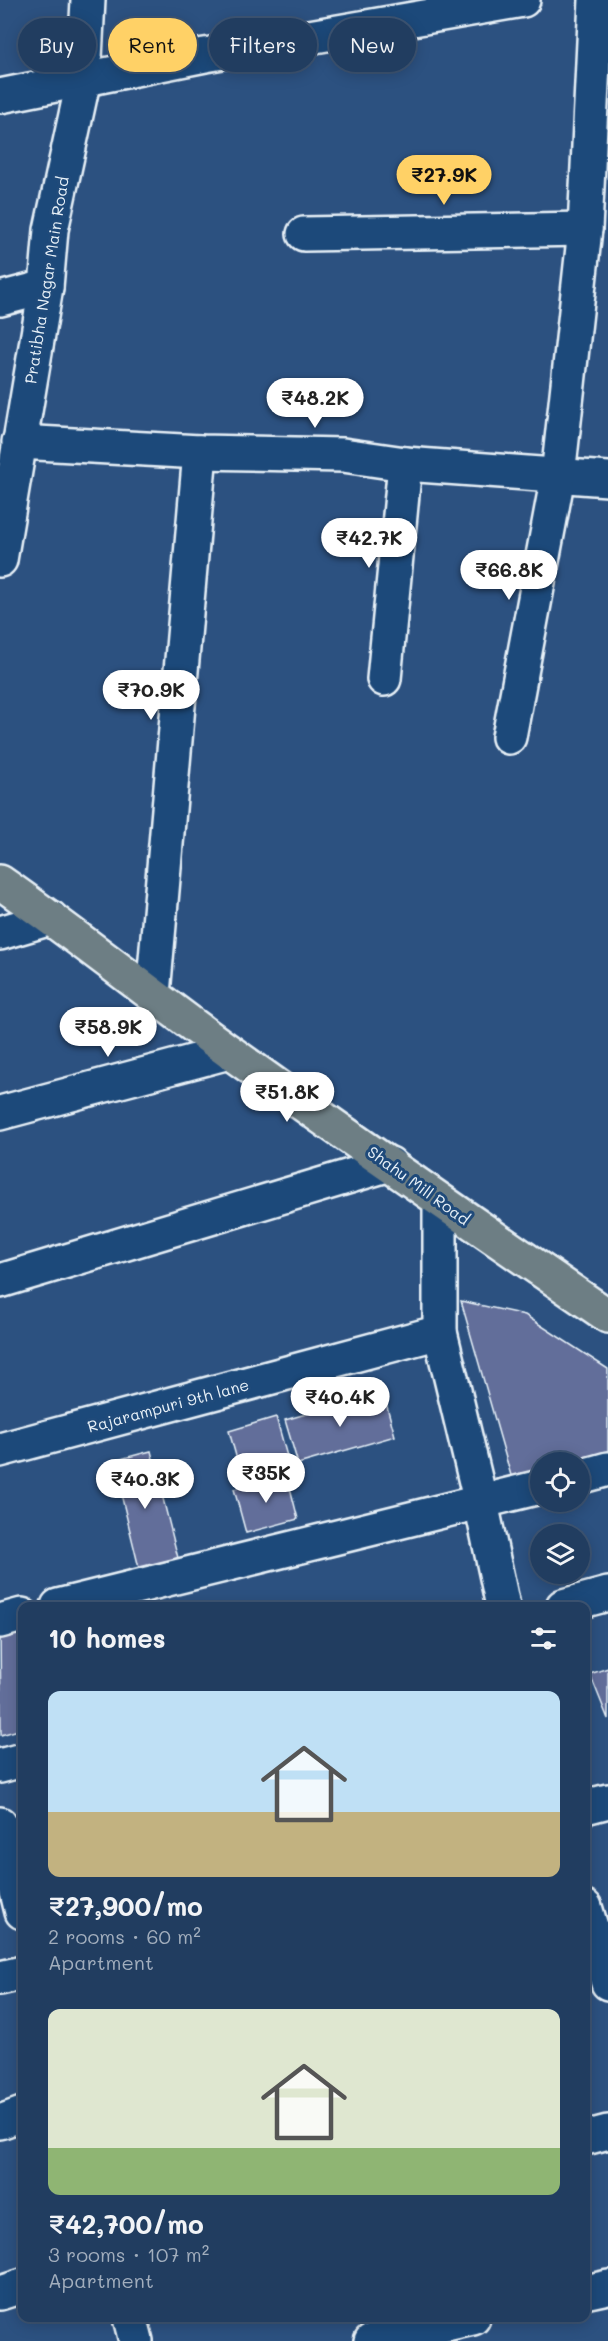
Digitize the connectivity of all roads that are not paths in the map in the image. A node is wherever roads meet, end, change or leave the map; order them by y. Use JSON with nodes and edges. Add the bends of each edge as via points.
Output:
{"nodes":[{"id":1,"x":88,"y":0,"type":"edge"},
{"id":2,"x":523,"y":0,"type":"edge"},
{"id":3,"x":596,"y":0,"type":"edge"},
{"id":4,"x":474,"y":3,"type":"edge"},
{"id":5,"x":84,"y":78,"type":"junction"},
{"id":6,"x":0,"y":96,"type":"edge"},
{"id":7,"x":585,"y":230,"type":"junction"},
{"id":8,"x":304,"y":234,"type":"dead end"},
{"id":9,"x":46,"y":287,"type":"junction"},
{"id":10,"x":0,"y":299,"type":"edge"},
{"id":11,"x":20,"y":442,"type":"junction"},
{"id":12,"x":200,"y":452,"type":"junction"},
{"id":13,"x":405,"y":464,"type":"junction"},
{"id":14,"x":558,"y":476,"type":"junction"},
{"id":15,"x":608,"y":479,"type":"edge"},
{"id":16,"x":0,"y":560,"type":"edge"},
{"id":17,"x":384,"y":679,"type":"dead end"},
{"id":18,"x":509,"y":736,"type":"dead end"},
{"id":19,"x":0,"y":882,"type":"edge"},
{"id":20,"x":51,"y":918,"type":"junction"},
{"id":21,"x":0,"y":933,"type":"edge"},
{"id":22,"x":153,"y":994,"type":"junction"},
{"id":23,"x":230,"y":1052,"type":"junction"},
{"id":24,"x":0,"y":1113,"type":"edge"},
{"id":25,"x":390,"y":1164,"type":"junction"},
{"id":26,"x":440,"y":1201,"type":"junction"},
{"id":27,"x":0,"y":1281,"type":"edge"},
{"id":28,"x":608,"y":1316,"type":"edge"},
{"id":29,"x":440,"y":1332,"type":"junction"},
{"id":30,"x":0,"y":1450,"type":"edge"},
{"id":31,"x":608,"y":1469,"type":"edge"},
{"id":32,"x":590,"y":1474,"type":"edge"},
{"id":33,"x":530,"y":1490,"type":"edge"},
{"id":34,"x":481,"y":1503,"type":"junction"},
{"id":35,"x":608,"y":1594,"type":"edge"},
{"id":36,"x":73,"y":1602,"type":"edge"},
{"id":37,"x":502,"y":1602,"type":"edge"},
{"id":38,"x":578,"y":1602,"type":"edge"},
{"id":39,"x":18,"y":1616,"type":"edge"},
{"id":40,"x":0,"y":1621,"type":"edge"},
{"id":41,"x":18,"y":1761,"type":"edge"},
{"id":42,"x":0,"y":1766,"type":"edge"},
{"id":43,"x":608,"y":1801,"type":"edge"},
{"id":44,"x":590,"y":1806,"type":"edge"},
{"id":45,"x":0,"y":1824,"type":"edge"},
{"id":46,"x":18,"y":1896,"type":"edge"},
{"id":47,"x":590,"y":1929,"type":"edge"},
{"id":48,"x":18,"y":1974,"type":"edge"},
{"id":49,"x":601,"y":1977,"type":"edge"},
{"id":50,"x":0,"y":1978,"type":"edge"},
{"id":51,"x":18,"y":2115,"type":"edge"},
{"id":52,"x":0,"y":2122,"type":"edge"},
{"id":53,"x":608,"y":2132,"type":"edge"},
{"id":54,"x":590,"y":2137,"type":"edge"},
{"id":55,"x":18,"y":2287,"type":"edge"},
{"id":56,"x":608,"y":2287,"type":"edge"},
{"id":57,"x":590,"y":2291,"type":"edge"},
{"id":58,"x":0,"y":2293,"type":"edge"},
{"id":59,"x":131,"y":2322,"type":"edge"},
{"id":60,"x":455,"y":2322,"type":"edge"},
{"id":61,"x":136,"y":2341,"type":"edge"},
{"id":62,"x":371,"y":2341,"type":"edge"}],
"edges":[{"from":1,"to":5,"type":"street","name":"Pratibha Nagar Main Road"},
{"from":2,"to":4,"type":"street"},
{"from":3,"to":7,"type":"street"},
{"from":4,"to":5,"type":"street"},
{"from":5,"to":6,"type":"street"},
{"from":5,"to":9,"type":"street","name":"Pratibha Nagar Main Road","via":[[51,230]]},
{"from":7,"to":8,"type":"street"},
{"from":7,"to":14,"type":"street"},
{"from":9,"to":10,"type":"street"},
{"from":9,"to":11,"type":"street","name":"Pratibha Nagar Main Road"},
{"from":11,"to":12,"type":"street"},
{"from":11,"to":16,"type":"street","name":"Pratibha Nagar Main Road"},
{"from":12,"to":13,"type":"street","via":[[344,455]]},
{"from":12,"to":22,"type":"street"},
{"from":13,"to":14,"type":"street"},
{"from":13,"to":17,"type":"street"},
{"from":14,"to":15,"type":"street"},
{"from":14,"to":18,"type":"street"},
{"from":19,"to":20,"type":"main road","name":"Shahu Mill Road"},
{"from":20,"to":21,"type":"street"},
{"from":20,"to":22,"type":"main road","name":"Shahu Mill Road"},
{"from":22,"to":23,"type":"main road","name":"Shahu Mill Road"},
{"from":23,"to":24,"type":"street"},
{"from":23,"to":25,"type":"main road","name":"Shahu Mill Road"},
{"from":25,"to":26,"type":"main road","name":"Shahu Mill Road"},
{"from":25,"to":27,"type":"street"},
{"from":26,"to":28,"type":"main road","name":"Shahu Mill Road"},
{"from":26,"to":29,"type":"street"},
{"from":29,"to":30,"type":"street","name":"Rajarampuri 9th lane"},
{"from":29,"to":34,"type":"street"},
{"from":31,"to":32,"type":"street"},
{"from":33,"to":34,"type":"street"},
{"from":34,"to":36,"type":"street"},
{"from":34,"to":37,"type":"street"},
{"from":35,"to":38,"type":"street"},
{"from":39,"to":40,"type":"street"},
{"from":41,"to":42,"type":"street"},
{"from":43,"to":44,"type":"street"},
{"from":45,"to":46,"type":"street"},
{"from":47,"to":49,"type":"street"},
{"from":48,"to":50,"type":"street"},
{"from":51,"to":52,"type":"street"},
{"from":53,"to":54,"type":"street"},
{"from":55,"to":58,"type":"street"},
{"from":56,"to":57,"type":"street"},
{"from":59,"to":61,"type":"street"},
{"from":60,"to":62,"type":"street"}]}
